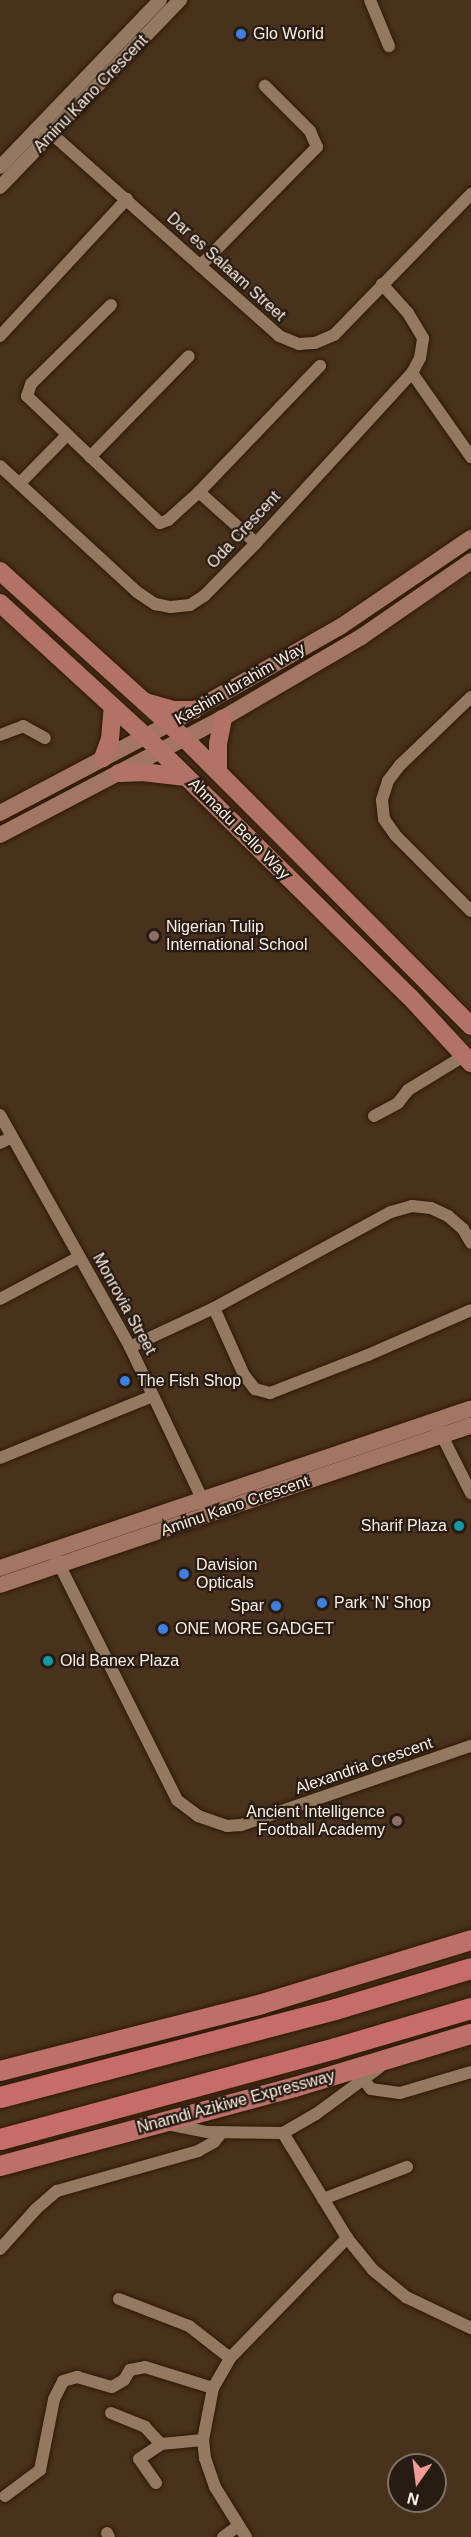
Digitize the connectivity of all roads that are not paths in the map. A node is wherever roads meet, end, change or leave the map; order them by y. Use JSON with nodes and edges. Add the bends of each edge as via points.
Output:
{"nodes":[{"id":1,"x":160,"y":0,"type":"edge"},
{"id":2,"x":180,"y":0,"type":"edge"},
{"id":3,"x":370,"y":0,"type":"edge"},
{"id":4,"x":389,"y":46,"type":"dead end"},
{"id":5,"x":265,"y":86,"type":"dead end"},
{"id":6,"x":42,"y":125,"type":"junction"},
{"id":7,"x":52,"y":134,"type":"junction"},
{"id":8,"x":0,"y":167,"type":"edge"},
{"id":9,"x":0,"y":187,"type":"edge"},
{"id":10,"x":471,"y":194,"type":"edge"},
{"id":11,"x":127,"y":199,"type":"junction"},
{"id":12,"x":200,"y":266,"type":"junction"},
{"id":13,"x":382,"y":284,"type":"junction"},
{"id":14,"x":111,"y":305,"type":"dead end"},
{"id":15,"x":0,"y":336,"type":"edge"},
{"id":16,"x":189,"y":356,"type":"dead end"},
{"id":17,"x":320,"y":366,"type":"dead end"},
{"id":18,"x":412,"y":373,"type":"junction"},
{"id":19,"x":67,"y":435,"type":"junction"},
{"id":20,"x":90,"y":457,"type":"junction"},
{"id":21,"x":471,"y":457,"type":"edge"},
{"id":22,"x":0,"y":466,"type":"edge"},
{"id":23,"x":20,"y":483,"type":"junction"},
{"id":24,"x":199,"y":492,"type":"junction"},
{"id":25,"x":471,"y":538,"type":"edge"},
{"id":26,"x":256,"y":543,"type":"junction"},
{"id":27,"x":471,"y":561,"type":"edge"},
{"id":28,"x":0,"y":571,"type":"edge"},
{"id":29,"x":0,"y":603,"type":"edge"},
{"id":30,"x":471,"y":697,"type":"edge"},
{"id":31,"x":143,"y":701,"type":"junction"},
{"id":32,"x":113,"y":707,"type":"junction"},
{"id":33,"x":194,"y":710,"type":"junction"},
{"id":34,"x":223,"y":718,"type":"junction"},
{"id":35,"x":169,"y":724,"type":"junction"},
{"id":36,"x":0,"y":735,"type":"edge"},
{"id":37,"x":145,"y":736,"type":"junction"},
{"id":38,"x":45,"y":738,"type":"dead end"},
{"id":39,"x":185,"y":739,"type":"junction"},
{"id":40,"x":160,"y":752,"type":"junction"},
{"id":41,"x":103,"y":758,"type":"junction"},
{"id":42,"x":218,"y":772,"type":"junction"},
{"id":43,"x":118,"y":773,"type":"junction"},
{"id":44,"x":186,"y":777,"type":"junction"},
{"id":45,"x":0,"y":813,"type":"edge"},
{"id":46,"x":0,"y":835,"type":"edge"},
{"id":47,"x":470,"y":909,"type":"edge"},
{"id":48,"x":471,"y":1026,"type":"edge"},
{"id":49,"x":468,"y":1059,"type":"edge"},
{"id":50,"x":0,"y":1115,"type":"edge"},
{"id":51,"x":374,"y":1116,"type":"dead end"},
{"id":52,"x":12,"y":1137,"type":"junction"},
{"id":53,"x":0,"y":1143,"type":"edge"},
{"id":54,"x":471,"y":1243,"type":"edge"},
{"id":55,"x":79,"y":1257,"type":"junction"},
{"id":56,"x":0,"y":1299,"type":"edge"},
{"id":57,"x":214,"y":1308,"type":"junction"},
{"id":58,"x":471,"y":1310,"type":"edge"},
{"id":59,"x":130,"y":1347,"type":"junction"},
{"id":60,"x":153,"y":1396,"type":"junction"},
{"id":61,"x":471,"y":1408,"type":"edge"},
{"id":62,"x":471,"y":1426,"type":"edge"},
{"id":63,"x":438,"y":1429,"type":"junction"},
{"id":64,"x":0,"y":1458,"type":"edge"},
{"id":65,"x":471,"y":1493,"type":"edge"},
{"id":66,"x":202,"y":1498,"type":"junction"},
{"id":67,"x":209,"y":1515,"type":"junction"},
{"id":68,"x":51,"y":1549,"type":"junction"},
{"id":69,"x":59,"y":1566,"type":"junction"},
{"id":70,"x":0,"y":1568,"type":"edge"},
{"id":71,"x":0,"y":1585,"type":"edge"},
{"id":72,"x":471,"y":1746,"type":"edge"},
{"id":73,"x":471,"y":1940,"type":"edge"},
{"id":74,"x":466,"y":1967,"type":"edge"},
{"id":75,"x":471,"y":2008,"type":"edge"},
{"id":76,"x":471,"y":2034,"type":"edge"},
{"id":77,"x":389,"y":2061,"type":"junction"},
{"id":78,"x":0,"y":2071,"type":"edge"},
{"id":79,"x":471,"y":2072,"type":"edge"},
{"id":80,"x":363,"y":2079,"type":"junction"},
{"id":81,"x":0,"y":2097,"type":"edge"},
{"id":82,"x":160,"y":2122,"type":"junction"},
{"id":83,"x":222,"y":2132,"type":"junction"},
{"id":84,"x":283,"y":2133,"type":"junction"},
{"id":85,"x":0,"y":2139,"type":"edge"},
{"id":86,"x":0,"y":2166,"type":"edge"},
{"id":87,"x":407,"y":2167,"type":"dead end"},
{"id":88,"x":323,"y":2199,"type":"junction"},
{"id":89,"x":347,"y":2238,"type":"junction"},
{"id":90,"x":0,"y":2249,"type":"edge"},
{"id":91,"x":119,"y":2299,"type":"dead end"},
{"id":92,"x":471,"y":2328,"type":"edge"},
{"id":93,"x":230,"y":2358,"type":"junction"},
{"id":94,"x":213,"y":2388,"type":"junction"},
{"id":95,"x":111,"y":2413,"type":"dead end"},
{"id":96,"x":203,"y":2440,"type":"junction"},
{"id":97,"x":161,"y":2444,"type":"junction"},
{"id":98,"x":156,"y":2483,"type":"dead end"},
{"id":99,"x":5,"y":2496,"type":"dead end"},
{"id":100,"x":238,"y":2526,"type":"junction"},
{"id":101,"x":223,"y":2537,"type":"edge"},
{"id":102,"x":246,"y":2537,"type":"edge"}],
"edges":[{"from":1,"to":6,"type":"street","name":"Aminu Kano Crescent"},
{"from":2,"to":7,"type":"street","name":"Aminu Kano Crescent"},
{"from":3,"to":4,"type":"street"},
{"from":5,"to":12,"type":"street","via":[[310,131],[317,147]]},
{"from":6,"to":7,"type":"street","name":"Dar es Salaam Street"},
{"from":6,"to":8,"type":"street","name":"Aminu Kano Crescent"},
{"from":7,"to":9,"type":"street","name":"Aminu Kano Crescent"},
{"from":7,"to":11,"type":"street","name":"Dar es Salaam Street"},
{"from":10,"to":13,"type":"street","name":"Dar es Salaam Street"},
{"from":11,"to":12,"type":"street","name":"Dar es Salaam Street"},
{"from":11,"to":15,"type":"street"},
{"from":12,"to":13,"type":"street","name":"Dar es Salaam Street","via":[[279,336],[298,344],[315,343],[334,335]]},
{"from":13,"to":18,"type":"street","name":"Oda Crescent","via":[[408,313],[423,338]]},
{"from":14,"to":19,"type":"street","via":[[31,384],[27,396]]},
{"from":16,"to":20,"type":"street"},
{"from":17,"to":24,"type":"street"},
{"from":18,"to":21,"type":"street"},
{"from":18,"to":26,"type":"street","name":"Oda Crescent"},
{"from":19,"to":20,"type":"street"},
{"from":19,"to":23,"type":"street"},
{"from":20,"to":24,"type":"street","via":[[160,523]]},
{"from":22,"to":23,"type":"street","name":"Oda Crescent"},
{"from":23,"to":26,"type":"street","name":"Oda Crescent","via":[[137,592],[155,604],[190,605],[204,596]]},
{"from":24,"to":26,"type":"street"},
{"from":25,"to":33,"type":"main road","name":"Kashim Ibrahim Way","via":[[340,627]]},
{"from":27,"to":34,"type":"main road","name":"Kashim Ibrahim Way","via":[[361,638]]},
{"from":28,"to":31,"type":"main road","name":"Ahmadu Bello Way"},
{"from":29,"to":32,"type":"main road","name":"Ahmadu Bello Way"},
{"from":30,"to":47,"type":"street","via":[[400,765],[388,781],[382,800],[384,819],[395,835]]},
{"from":31,"to":33,"type":"main road","via":[[173,710]]},
{"from":31,"to":35,"type":"main road","name":"Ahmadu Bello Way"},
{"from":32,"to":37,"type":"main road","name":"Ahmadu Bello Way"},
{"from":32,"to":41,"type":"main road","via":[[110,739]]},
{"from":33,"to":35,"type":"main road","name":"Kashim Ibrahim Way"},
{"from":34,"to":39,"type":"main road","name":"Kashim Ibrahim Way"},
{"from":34,"to":42,"type":"main road"},
{"from":35,"to":37,"type":"main road","name":"Kashim Ibrahim Way"},
{"from":35,"to":39,"type":"main road","name":"Ahmadu Bello Way"},
{"from":36,"to":38,"type":"street","via":[[23,726]]},
{"from":37,"to":40,"type":"main road","name":"Ahmadu Bello Way"},
{"from":37,"to":41,"type":"main road","name":"Kashim Ibrahim Way"},
{"from":39,"to":40,"type":"main road","name":"Kashim Ibrahim Way"},
{"from":39,"to":42,"type":"main road","name":"Ahmadu Bello Way"},
{"from":40,"to":43,"type":"main road","name":"Kashim Ibrahim Way"},
{"from":40,"to":44,"type":"main road","name":"Ahmadu Bello Way"},
{"from":41,"to":45,"type":"main road","name":"Kashim Ibrahim Way"},
{"from":42,"to":48,"type":"main road","name":"Ahmadu Bello Way"},
{"from":43,"to":44,"type":"main road"},
{"from":43,"to":46,"type":"main road","name":"Kashim Ibrahim Way"},
{"from":44,"to":49,"type":"main road","name":"Ahmadu Bello Way"},
{"from":49,"to":51,"type":"street","via":[[408,1090],[398,1102]]},
{"from":50,"to":52,"type":"street","name":"Monrovia Street"},
{"from":52,"to":53,"type":"street"},
{"from":52,"to":55,"type":"street","name":"Monrovia Street"},
{"from":54,"to":57,"type":"street","via":[[448,1216],[412,1206],[391,1212]]},
{"from":55,"to":56,"type":"street"},
{"from":55,"to":59,"type":"street","name":"Monrovia Street"},
{"from":57,"to":58,"type":"street","via":[[244,1375],[255,1389],[270,1393]]},
{"from":57,"to":59,"type":"street"},
{"from":59,"to":60,"type":"street","name":"Monrovia Street"},
{"from":60,"to":64,"type":"street"},
{"from":60,"to":66,"type":"street","name":"Monrovia Street"},
{"from":61,"to":63,"type":"main road","name":"Aminu Kano Crescent"},
{"from":62,"to":63,"type":"main road","name":"Aminu Kano Crescent"},
{"from":63,"to":65,"type":"street"},
{"from":63,"to":66,"type":"main road","name":"Aminu Kano Crescent"},
{"from":63,"to":67,"type":"main road","name":"Aminu Kano Crescent"},
{"from":66,"to":67,"type":"street","name":"Monrovia Street"},
{"from":66,"to":68,"type":"main road","name":"Aminu Kano Crescent"},
{"from":67,"to":69,"type":"main road","name":"Aminu Kano Crescent"},
{"from":68,"to":69,"type":"street","name":"Alexandria Crescent"},
{"from":68,"to":70,"type":"main road","name":"Aminu Kano Crescent"},
{"from":69,"to":71,"type":"main road","name":"Aminu Kano Crescent"},
{"from":69,"to":72,"type":"street","name":"Alexandria Crescent","via":[[177,1800],[213,1823],[241,1825]]},
{"from":73,"to":78,"type":"highway","via":[[262,2004]]},
{"from":74,"to":81,"type":"highway","via":[[324,2012]]},
{"from":75,"to":85,"type":"highway","name":"Nnamdi Azikiwe Expressway","via":[[335,2049]]},
{"from":76,"to":77,"type":"highway","name":"Nnamdi Azikiwe Expressway"},
{"from":77,"to":80,"type":"street"},
{"from":77,"to":82,"type":"highway","name":"Nnamdi Azikiwe Expressway"},
{"from":79,"to":80,"type":"street","via":[[400,2093],[371,2089]]},
{"from":80,"to":84,"type":"street"},
{"from":82,"to":83,"type":"street"},
{"from":82,"to":86,"type":"highway","name":"Nnamdi Azikiwe Expressway"},
{"from":83,"to":84,"type":"street"},
{"from":83,"to":90,"type":"street","via":[[198,2151],[57,2191]]},
{"from":84,"to":88,"type":"street"},
{"from":87,"to":88,"type":"street"},
{"from":88,"to":89,"type":"street"},
{"from":89,"to":92,"type":"street","via":[[390,2286],[423,2307]]},
{"from":89,"to":93,"type":"street"},
{"from":91,"to":93,"type":"street","via":[[189,2326]]},
{"from":93,"to":94,"type":"street"},
{"from":94,"to":96,"type":"street"},
{"from":94,"to":99,"type":"street","via":[[145,2367],[130,2370],[124,2380],[112,2387],[77,2377],[63,2381],[54,2398],[40,2470]]},
{"from":95,"to":97,"type":"street","via":[[145,2427]]},
{"from":96,"to":97,"type":"street"},
{"from":96,"to":100,"type":"street","via":[[215,2487]]},
{"from":97,"to":98,"type":"street","via":[[139,2459]]},
{"from":100,"to":101,"type":"street"},
{"from":100,"to":102,"type":"street"}]}
